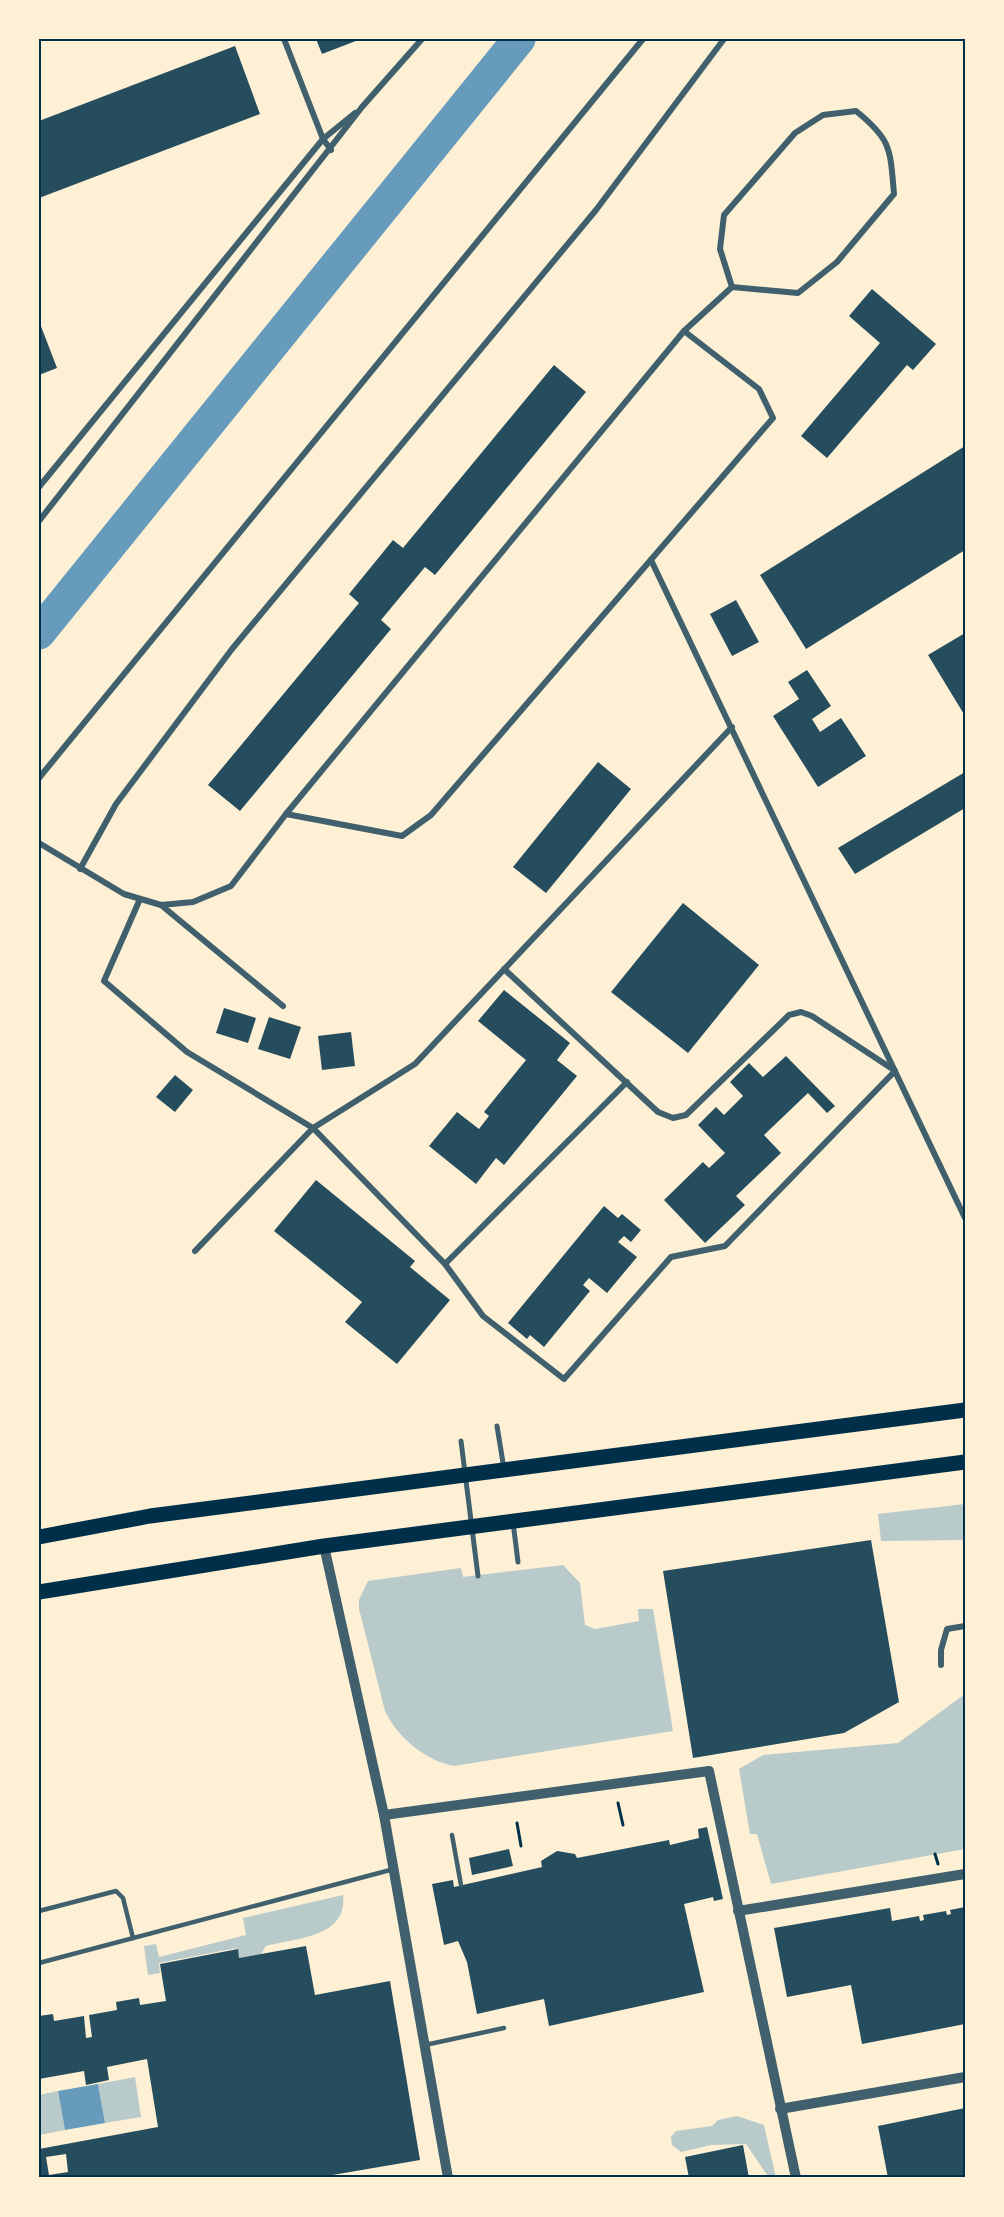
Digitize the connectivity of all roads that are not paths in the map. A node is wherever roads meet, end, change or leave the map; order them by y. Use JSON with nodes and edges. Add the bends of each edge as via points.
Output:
{"nodes":[{"id":1,"x":284,"y":39,"type":"edge"},
{"id":2,"x":422,"y":39,"type":"edge"},
{"id":3,"x":643,"y":39,"type":"edge"},
{"id":4,"x":724,"y":39,"type":"edge"},
{"id":5,"x":362,"y":107,"type":"junction"},
{"id":6,"x":323,"y":140,"type":"junction"},
{"id":7,"x":331,"y":150,"type":"junction"},
{"id":8,"x":732,"y":287,"type":"junction"},
{"id":9,"x":684,"y":331,"type":"junction"},
{"id":10,"x":39,"y":487,"type":"edge"},
{"id":11,"x":39,"y":521,"type":"edge"},
{"id":12,"x":651,"y":560,"type":"junction"},
{"id":13,"x":732,"y":727,"type":"junction"},
{"id":14,"x":39,"y":778,"type":"edge"},
{"id":15,"x":286,"y":814,"type":"junction"},
{"id":16,"x":40,"y":846,"type":"edge"},
{"id":17,"x":80,"y":869,"type":"junction"},
{"id":18,"x":140,"y":899,"type":"junction"},
{"id":19,"x":161,"y":905,"type":"junction"},
{"id":20,"x":504,"y":969,"type":"junction"},
{"id":21,"x":283,"y":1006,"type":"dead end"},
{"id":22,"x":895,"y":1071,"type":"junction"},
{"id":23,"x":627,"y":1082,"type":"junction"},
{"id":24,"x":313,"y":1128,"type":"junction"},
{"id":25,"x":965,"y":1218,"type":"edge"},
{"id":26,"x":195,"y":1251,"type":"dead end"},
{"id":27,"x":446,"y":1264,"type":"junction"},
{"id":28,"x":965,"y":1410,"type":"edge"},
{"id":29,"x":497,"y":1426,"type":"dead end"},
{"id":30,"x":460,"y":1441,"type":"dead end"},
{"id":31,"x":965,"y":1462,"type":"edge"},
{"id":32,"x":504,"y":1470,"type":"junction"},
{"id":33,"x":513,"y":1522,"type":"junction"},
{"id":34,"x":39,"y":1537,"type":"edge"},
{"id":35,"x":324,"y":1546,"type":"junction"},
{"id":36,"x":518,"y":1562,"type":"dead end"},
{"id":37,"x":478,"y":1576,"type":"dead end"},
{"id":38,"x":39,"y":1592,"type":"edge"},
{"id":39,"x":965,"y":1626,"type":"edge"},
{"id":40,"x":941,"y":1665,"type":"dead end"},
{"id":41,"x":384,"y":1815,"type":"junction"},
{"id":42,"x":452,"y":1835,"type":"dead end"},
{"id":43,"x":394,"y":1869,"type":"junction"},
{"id":44,"x":965,"y":1874,"type":"edge"},
{"id":45,"x":461,"y":1885,"type":"dead end"},
{"id":46,"x":39,"y":1911,"type":"edge"},
{"id":47,"x":738,"y":1911,"type":"junction"},
{"id":48,"x":133,"y":1938,"type":"junction"},
{"id":49,"x":39,"y":1963,"type":"edge"},
{"id":50,"x":504,"y":2028,"type":"dead end"},
{"id":51,"x":425,"y":2046,"type":"junction"},
{"id":52,"x":965,"y":2077,"type":"edge"},
{"id":53,"x":780,"y":2109,"type":"junction"},
{"id":54,"x":448,"y":2178,"type":"edge"},
{"id":55,"x":796,"y":2178,"type":"edge"}],
"edges":[{"from":1,"to":6,"type":"street"},
{"from":2,"to":5,"type":"street"},
{"from":3,"to":14,"type":"street"},
{"from":4,"to":17,"type":"street","via":[[596,210],[232,649],[116,804]]},
{"from":5,"to":6,"type":"street"},
{"from":5,"to":7,"type":"street"},
{"from":6,"to":7,"type":"street"},
{"from":6,"to":10,"type":"street"},
{"from":7,"to":11,"type":"street"},
{"from":8,"to":8,"type":"street","via":[[798,293],[837,262],[894,194],[890,147],[856,111],[823,115],[795,133],[724,215],[720,249]]},
{"from":8,"to":9,"type":"street"},
{"from":9,"to":12,"type":"street","via":[[759,389],[772,418]]},
{"from":9,"to":15,"type":"street"},
{"from":12,"to":13,"type":"street"},
{"from":12,"to":15,"type":"street","via":[[431,815],[402,836]]},
{"from":13,"to":20,"type":"street"},
{"from":13,"to":22,"type":"street"},
{"from":15,"to":19,"type":"street","via":[[231,886],[193,902]]},
{"from":16,"to":17,"type":"street"},
{"from":17,"to":18,"type":"street"},
{"from":18,"to":19,"type":"street"},
{"from":18,"to":24,"type":"street","via":[[104,981],[187,1052]]},
{"from":19,"to":21,"type":"street"},
{"from":20,"to":23,"type":"street"},
{"from":20,"to":24,"type":"street","via":[[415,1064]]},
{"from":22,"to":23,"type":"street","via":[[801,1012],[789,1015],[687,1115],[673,1118],[658,1112]]},
{"from":22,"to":25,"type":"street"},
{"from":22,"to":27,"type":"street","via":[[725,1246],[671,1257],[564,1379],[483,1316]]},
{"from":23,"to":27,"type":"street"},
{"from":24,"to":26,"type":"street"},
{"from":24,"to":27,"type":"street"},
{"from":28,"to":32,"type":"highway"},
{"from":29,"to":32,"type":"street"},
{"from":30,"to":37,"type":"street"},
{"from":31,"to":33,"type":"highway"},
{"from":32,"to":34,"type":"highway","via":[[150,1516]]},
{"from":33,"to":35,"type":"highway"},
{"from":33,"to":36,"type":"street"},
{"from":35,"to":38,"type":"highway"},
{"from":35,"to":41,"type":"street"},
{"from":39,"to":40,"type":"street","via":[[947,1629]]},
{"from":41,"to":43,"type":"street"},
{"from":41,"to":47,"type":"street","via":[[709,1771]]},
{"from":42,"to":45,"type":"lane"},
{"from":43,"to":48,"type":"lane"},
{"from":43,"to":51,"type":"street"},
{"from":44,"to":47,"type":"street"},
{"from":46,"to":48,"type":"lane","via":[[111,1890],[123,1898]]},
{"from":47,"to":53,"type":"street"},
{"from":48,"to":49,"type":"lane"},
{"from":50,"to":51,"type":"lane"},
{"from":51,"to":54,"type":"street"},
{"from":52,"to":53,"type":"street"},
{"from":53,"to":55,"type":"street"}]}
